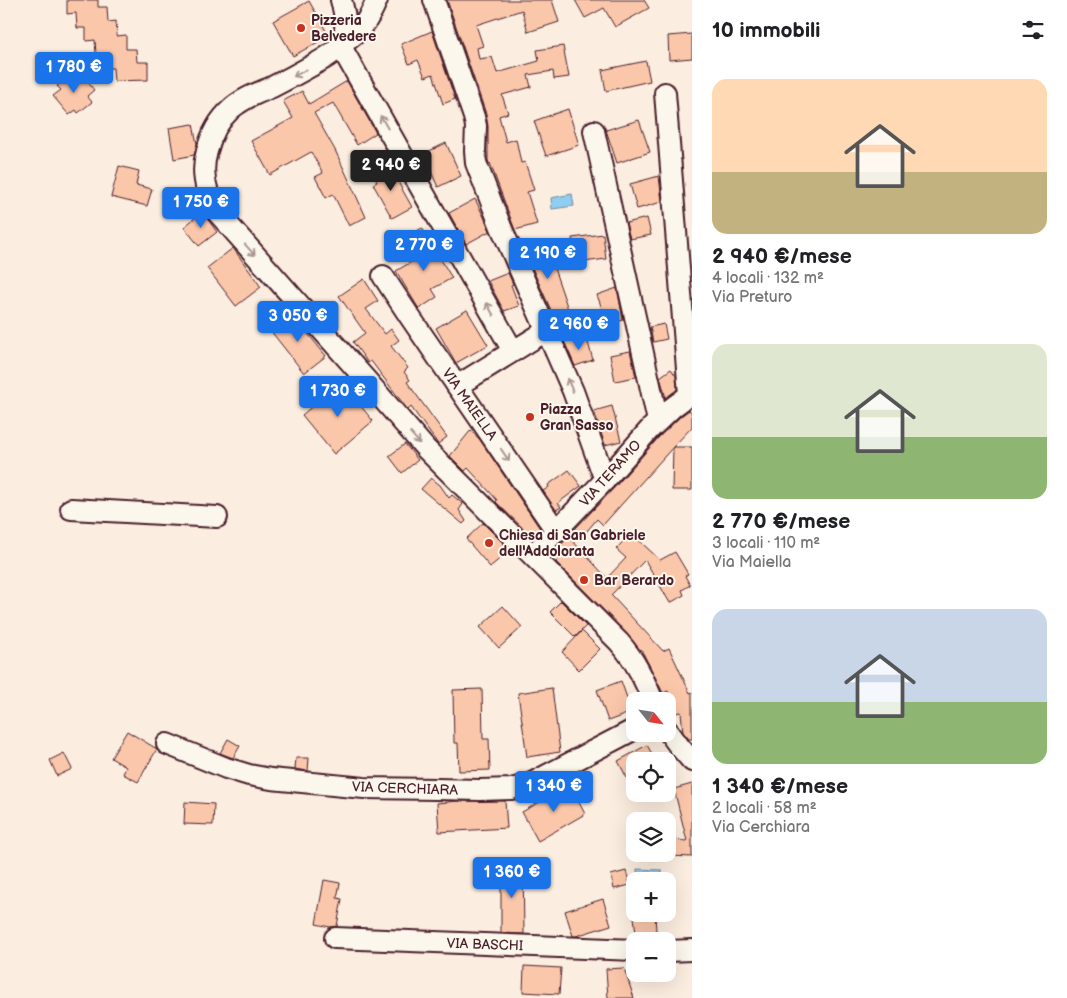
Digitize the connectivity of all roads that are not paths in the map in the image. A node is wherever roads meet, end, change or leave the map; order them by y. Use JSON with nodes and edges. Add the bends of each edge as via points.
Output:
{"nodes":[{"id":1,"x":341,"y":0,"type":"edge"},
{"id":2,"x":377,"y":0,"type":"edge"},
{"id":3,"x":434,"y":0,"type":"edge"},
{"id":4,"x":340,"y":45,"type":"junction"},
{"id":5,"x":665,"y":93,"type":"dead end"},
{"id":6,"x":594,"y":131,"type":"dead end"},
{"id":7,"x":383,"y":276,"type":"dead end"},
{"id":8,"x":546,"y":331,"type":"junction"},
{"id":9,"x":514,"y":351,"type":"junction"},
{"id":10,"x":457,"y":386,"type":"junction"},
{"id":11,"x":691,"y":394,"type":"edge"},
{"id":12,"x":658,"y":421,"type":"junction"},
{"id":13,"x":606,"y":480,"type":"junction"},
{"id":14,"x":71,"y":509,"type":"dead end"},
{"id":15,"x":217,"y":517,"type":"dead end"},
{"id":16,"x":557,"y":532,"type":"junction"},
{"id":17,"x":533,"y":555,"type":"junction"},
{"id":18,"x":649,"y":692,"type":"edge"},
{"id":19,"x":626,"y":734,"type":"edge"},
{"id":20,"x":676,"y":742,"type":"edge"},
{"id":21,"x":167,"y":744,"type":"dead end"},
{"id":22,"x":692,"y":761,"type":"edge"},
{"id":23,"x":336,"y":938,"type":"dead end"},
{"id":24,"x":626,"y":950,"type":"edge"},
{"id":25,"x":692,"y":950,"type":"edge"},
{"id":26,"x":676,"y":951,"type":"edge"}],
"edges":[{"from":1,"to":4,"type":"street","via":[[346,20]]},
{"from":2,"to":4,"type":"street","via":[[363,26]]},
{"from":3,"to":8,"type":"street","via":[[474,117],[476,163]]},
{"from":9,"to":4,"type":"street","one_way":true},
{"from":4,"to":17,"type":"street","one_way":true,"via":[[322,60],[244,100],[224,116],[215,129],[206,154],[204,175],[210,200],[426,449]]},
{"from":5,"to":11,"type":"street"},
{"from":6,"to":12,"type":"street"},
{"from":7,"to":10,"type":"street","name":"VIA MAIELLA"},
{"from":8,"to":9,"type":"street"},
{"from":13,"to":8,"type":"street","one_way":true,"via":[[573,391]]},
{"from":9,"to":10,"type":"street"},
{"from":10,"to":16,"type":"street","name":"VIA MAIELLA","one_way":true},
{"from":11,"to":12,"type":"street","name":"VIA TERAMO"},
{"from":12,"to":13,"type":"street","name":"VIA TERAMO"},
{"from":13,"to":16,"type":"street","name":"VIA TERAMO"},
{"from":14,"to":15,"type":"street"},
{"from":16,"to":17,"type":"street","name":"VIA TERAMO"},
{"from":17,"to":18,"type":"street","via":[[626,650]]},
{"from":19,"to":21,"type":"street","name":"VIA CERCHIARA","via":[[528,785],[488,790],[364,788],[271,779],[226,768]]},
{"from":20,"to":22,"type":"street"},
{"from":23,"to":24,"type":"street","name":"VIA BASCHI"},
{"from":25,"to":26,"type":"street"}]}
